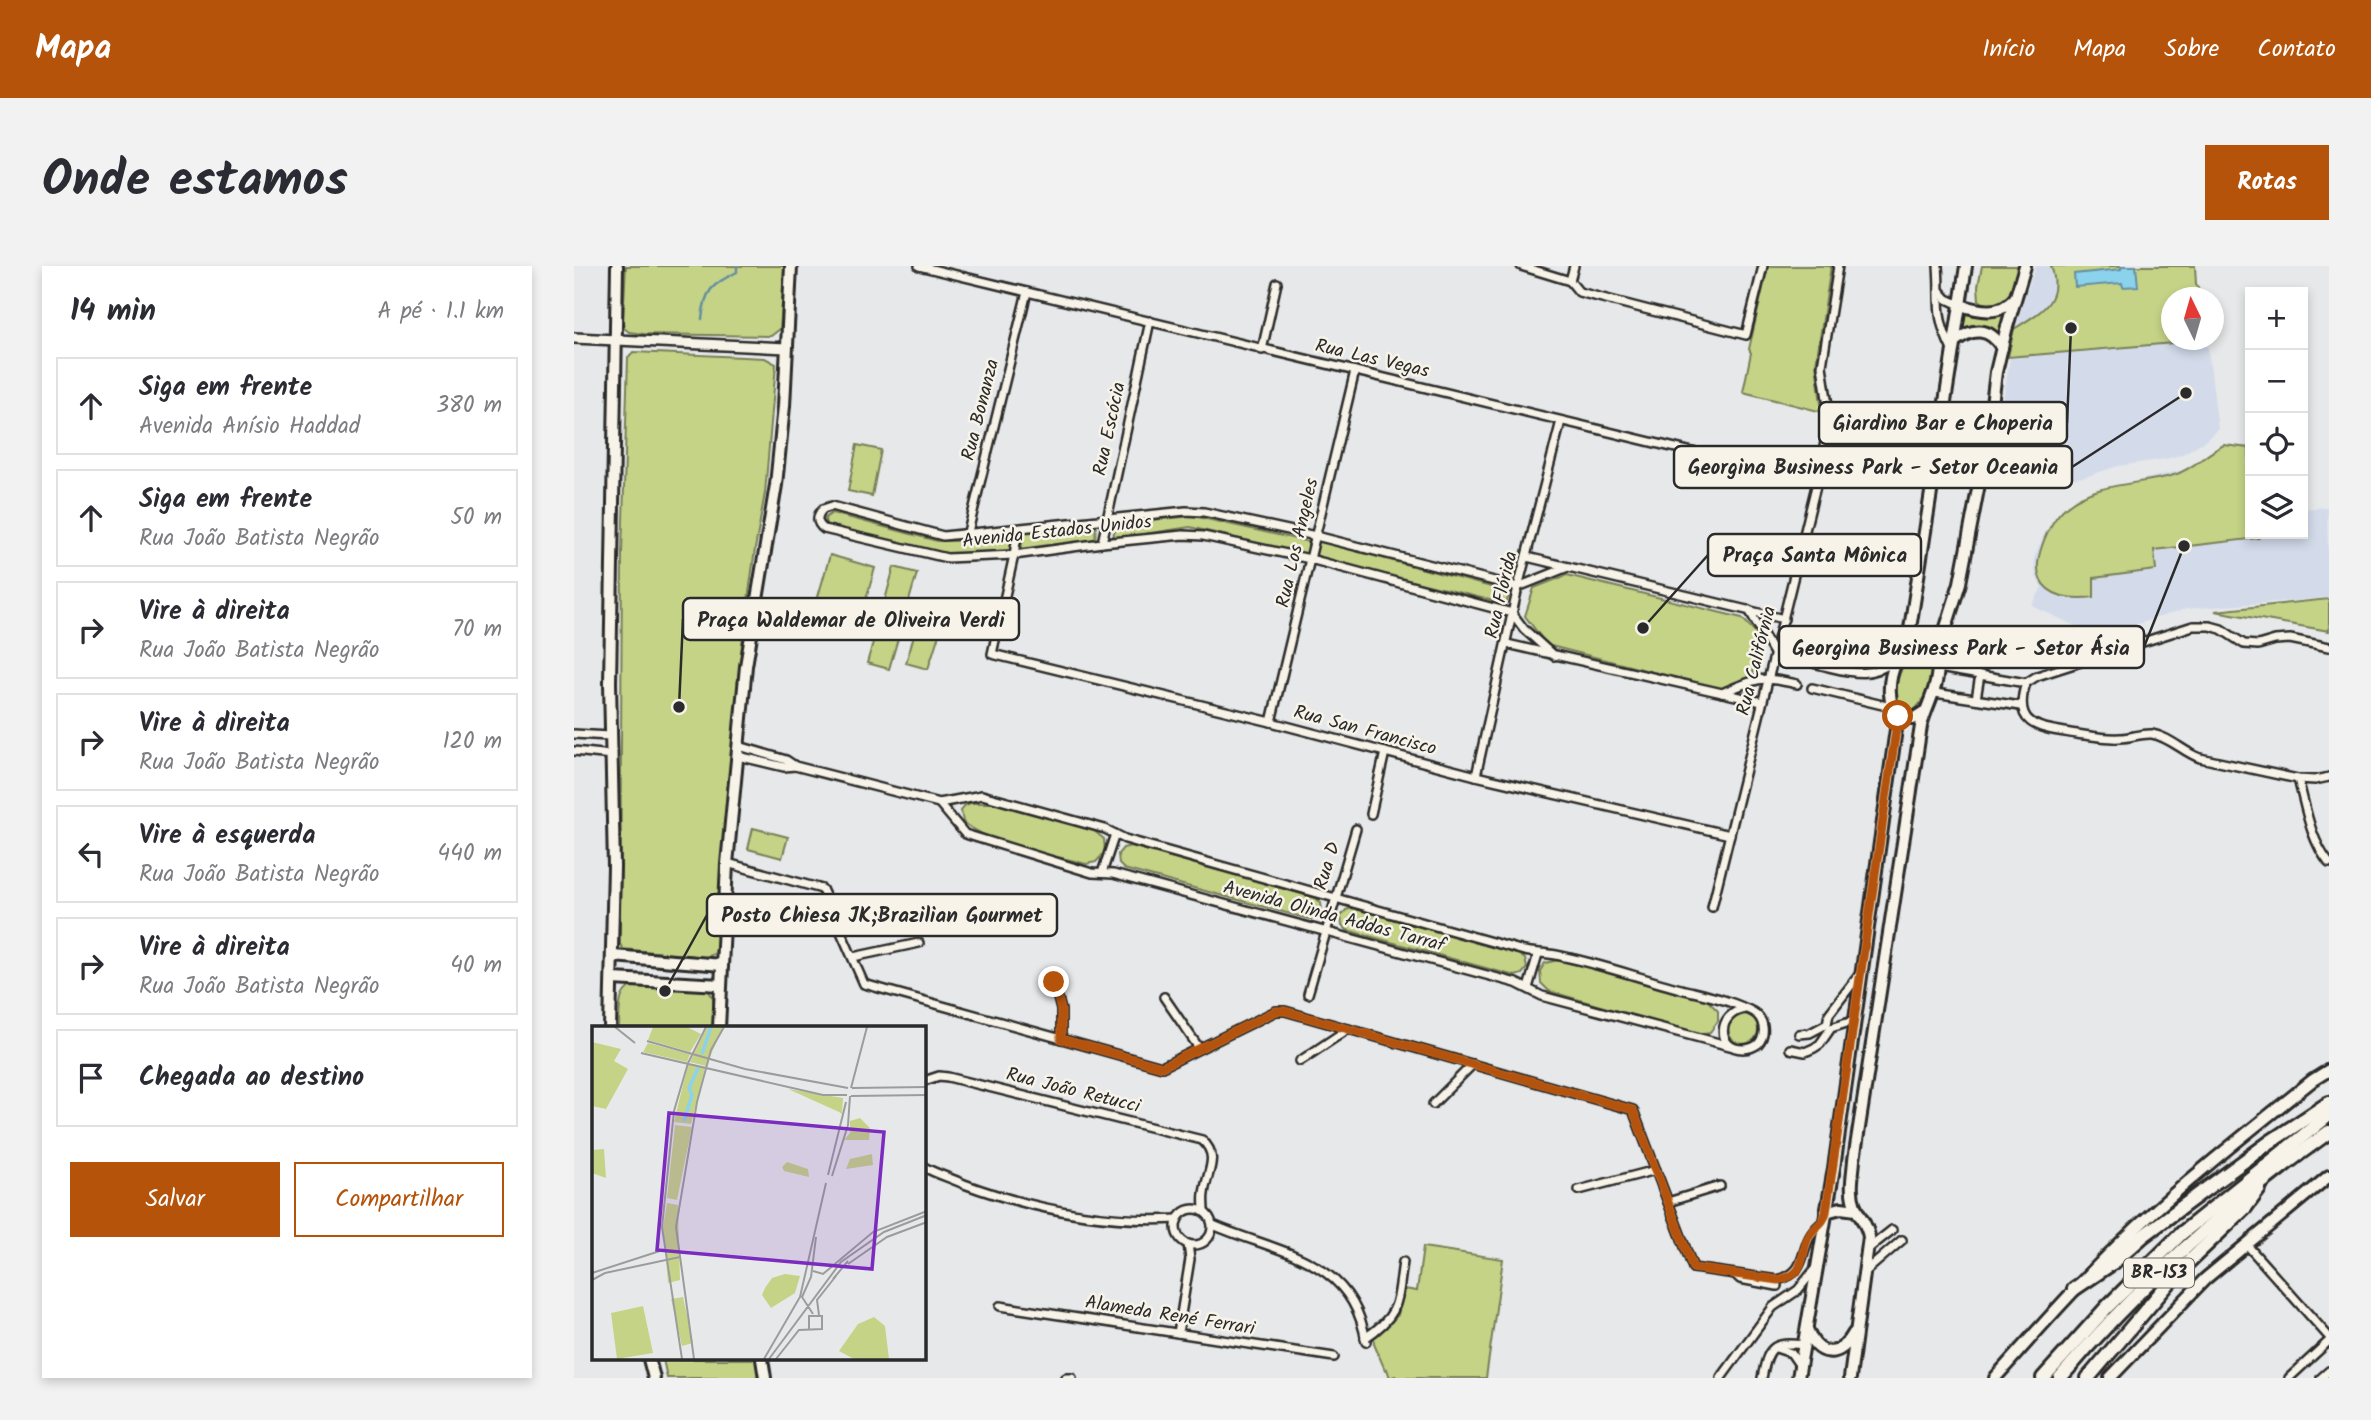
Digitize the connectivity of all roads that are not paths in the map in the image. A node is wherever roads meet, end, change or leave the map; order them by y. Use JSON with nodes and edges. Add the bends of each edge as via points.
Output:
{"nodes":[{"id":1,"x":617,"y":266,"type":"edge"},
{"id":2,"x":792,"y":266,"type":"edge"},
{"id":3,"x":919,"y":266,"type":"edge"},
{"id":4,"x":1521,"y":266,"type":"edge"},
{"id":5,"x":1574,"y":266,"type":"edge"},
{"id":6,"x":1763,"y":266,"type":"edge"},
{"id":7,"x":1839,"y":266,"type":"edge"},
{"id":8,"x":1937,"y":266,"type":"edge"},
{"id":9,"x":1966,"y":266,"type":"edge"},
{"id":10,"x":2025,"y":266,"type":"edge"},
{"id":11,"x":1570,"y":281,"type":"junction"},
{"id":12,"x":1277,"y":283,"type":"dead end"},
{"id":13,"x":1939,"y":290,"type":"junction"},
{"id":14,"x":1027,"y":292,"type":"junction"},
{"id":15,"x":2016,"y":297,"type":"junction"},
{"id":16,"x":1960,"y":304,"type":"junction"},
{"id":17,"x":1150,"y":321,"type":"junction"},
{"id":18,"x":574,"y":338,"type":"edge"},
{"id":19,"x":615,"y":340,"type":"junction"},
{"id":20,"x":1953,"y":347,"type":"junction"},
{"id":21,"x":787,"y":348,"type":"junction"},
{"id":22,"x":2002,"y":348,"type":"junction"},
{"id":23,"x":1262,"y":350,"type":"junction"},
{"id":24,"x":1355,"y":370,"type":"junction"},
{"id":25,"x":1829,"y":412,"type":"dead end"},
{"id":26,"x":1561,"y":421,"type":"junction"},
{"id":27,"x":1829,"y":422,"type":"dead end"},
{"id":28,"x":1817,"y":482,"type":"junction"},
{"id":29,"x":1106,"y":519,"type":"junction"},
{"id":30,"x":1018,"y":529,"type":"junction"},
{"id":31,"x":967,"y":536,"type":"junction"},
{"id":32,"x":1316,"y":536,"type":"junction"},
{"id":33,"x":1102,"y":543,"type":"junction"},
{"id":34,"x":1014,"y":555,"type":"junction"},
{"id":35,"x":1527,"y":557,"type":"junction"},
{"id":36,"x":1310,"y":559,"type":"junction"},
{"id":37,"x":1568,"y":567,"type":"junction"},
{"id":38,"x":1518,"y":587,"type":"junction"},
{"id":39,"x":1749,"y":610,"type":"junction"},
{"id":40,"x":1512,"y":613,"type":"junction"},
{"id":41,"x":1784,"y":619,"type":"junction"},
{"id":42,"x":1507,"y":644,"type":"junction"},
{"id":43,"x":2329,"y":647,"type":"edge"},
{"id":44,"x":1907,"y":648,"type":"junction"},
{"id":45,"x":1775,"y":655,"type":"junction"},
{"id":46,"x":1553,"y":656,"type":"junction"},
{"id":47,"x":1937,"y":656,"type":"junction"},
{"id":48,"x":1897,"y":660,"type":"junction"},
{"id":49,"x":1801,"y":661,"type":"dead end"},
{"id":50,"x":1816,"y":664,"type":"dead end"},
{"id":51,"x":1939,"y":668,"type":"junction"},
{"id":52,"x":1980,"y":675,"type":"junction"},
{"id":53,"x":1769,"y":677,"type":"junction"},
{"id":54,"x":2026,"y":683,"type":"junction"},
{"id":55,"x":1797,"y":684,"type":"dead end"},
{"id":56,"x":1812,"y":688,"type":"dead end"},
{"id":57,"x":1722,"y":693,"type":"junction"},
{"id":58,"x":1934,"y":693,"type":"junction"},
{"id":59,"x":1976,"y":699,"type":"junction"},
{"id":60,"x":1762,"y":702,"type":"junction"},
{"id":61,"x":2021,"y":706,"type":"junction"},
{"id":62,"x":1894,"y":711,"type":"junction"},
{"id":63,"x":1924,"y":712,"type":"junction"},
{"id":64,"x":1271,"y":722,"type":"junction"},
{"id":65,"x":576,"y":734,"type":"edge"},
{"id":66,"x":610,"y":736,"type":"junction"},
{"id":67,"x":575,"y":751,"type":"edge"},
{"id":68,"x":739,"y":751,"type":"junction"},
{"id":69,"x":1385,"y":752,"type":"junction"},
{"id":70,"x":612,"y":755,"type":"junction"},
{"id":71,"x":1476,"y":776,"type":"junction"},
{"id":72,"x":2328,"y":777,"type":"edge"},
{"id":73,"x":2298,"y":779,"type":"junction"},
{"id":74,"x":939,"y":803,"type":"junction"},
{"id":75,"x":1371,"y":814,"type":"dead end"},
{"id":76,"x":1356,"y":829,"type":"dead end"},
{"id":77,"x":1115,"y":834,"type":"junction"},
{"id":78,"x":1730,"y":835,"type":"junction"},
{"id":79,"x":727,"y":863,"type":"junction"},
{"id":80,"x":2329,"y":863,"type":"edge"},
{"id":81,"x":1102,"y":873,"type":"junction"},
{"id":82,"x":1335,"y":896,"type":"junction"},
{"id":83,"x":1713,"y":907,"type":"dead end"},
{"id":84,"x":1326,"y":931,"type":"junction"},
{"id":85,"x":919,"y":943,"type":"dead end"},
{"id":86,"x":1538,"y":954,"type":"junction"},
{"id":87,"x":613,"y":956,"type":"junction"},
{"id":88,"x":853,"y":957,"type":"junction"},
{"id":89,"x":722,"y":965,"type":"junction"},
{"id":90,"x":1860,"y":974,"type":"junction"},
{"id":91,"x":613,"y":979,"type":"junction"},
{"id":92,"x":1054,"y":982,"type":"dead end"},
{"id":93,"x":721,"y":985,"type":"junction"},
{"id":94,"x":1528,"y":988,"type":"junction"},
{"id":95,"x":1308,"y":994,"type":"dead end"},
{"id":96,"x":1164,"y":997,"type":"dead end"},
{"id":97,"x":1745,"y":1009,"type":"junction"},
{"id":98,"x":1829,"y":1014,"type":"junction"},
{"id":99,"x":1853,"y":1020,"type":"junction"},
{"id":100,"x":610,"y":1026,"type":"edge"},
{"id":101,"x":719,"y":1026,"type":"edge"},
{"id":102,"x":1829,"y":1026,"type":"junction"},
{"id":103,"x":1348,"y":1029,"type":"junction"},
{"id":104,"x":1800,"y":1032,"type":"junction"},
{"id":105,"x":1061,"y":1039,"type":"junction"},
{"id":106,"x":1733,"y":1047,"type":"junction"},
{"id":107,"x":1790,"y":1047,"type":"dead end"},
{"id":108,"x":1199,"y":1048,"type":"junction"},
{"id":109,"x":1806,"y":1050,"type":"junction"},
{"id":110,"x":1300,"y":1061,"type":"dead end"},
{"id":111,"x":1473,"y":1064,"type":"junction"},
{"id":112,"x":2329,"y":1070,"type":"edge"},
{"id":113,"x":926,"y":1081,"type":"edge"},
{"id":114,"x":2329,"y":1103,"type":"edge"},
{"id":115,"x":1433,"y":1104,"type":"dead end"},
{"id":116,"x":2329,"y":1115,"type":"edge"},
{"id":117,"x":2329,"y":1132,"type":"edge"},
{"id":118,"x":926,"y":1168,"type":"edge"},
{"id":119,"x":1656,"y":1170,"type":"junction"},
{"id":120,"x":2329,"y":1177,"type":"edge"},
{"id":121,"x":2268,"y":1178,"type":"junction"},
{"id":122,"x":1720,"y":1186,"type":"dead end"},
{"id":123,"x":1579,"y":1190,"type":"dead end"},
{"id":124,"x":1204,"y":1193,"type":"junction"},
{"id":125,"x":1668,"y":1202,"type":"junction"},
{"id":126,"x":1192,"y":1208,"type":"junction"},
{"id":127,"x":1856,"y":1210,"type":"junction"},
{"id":128,"x":1205,"y":1211,"type":"junction"},
{"id":129,"x":1825,"y":1216,"type":"junction"},
{"id":130,"x":1177,"y":1223,"type":"junction"},
{"id":131,"x":1213,"y":1225,"type":"junction"},
{"id":132,"x":1892,"y":1230,"type":"dead end"},
{"id":133,"x":1211,"y":1234,"type":"junction"},
{"id":134,"x":1234,"y":1234,"type":"junction"},
{"id":135,"x":1902,"y":1240,"type":"dead end"},
{"id":136,"x":1188,"y":1244,"type":"junction"},
{"id":137,"x":2246,"y":1244,"type":"junction"},
{"id":138,"x":1197,"y":1245,"type":"junction"},
{"id":139,"x":1867,"y":1250,"type":"junction"},
{"id":140,"x":1190,"y":1259,"type":"junction"},
{"id":141,"x":1404,"y":1262,"type":"dead end"},
{"id":142,"x":1816,"y":1266,"type":"junction"},
{"id":143,"x":1864,"y":1272,"type":"junction"},
{"id":144,"x":1778,"y":1283,"type":"junction"},
{"id":145,"x":2074,"y":1289,"type":"junction"},
{"id":146,"x":1000,"y":1306,"type":"dead end"},
{"id":147,"x":1773,"y":1307,"type":"junction"},
{"id":148,"x":1807,"y":1329,"type":"junction"},
{"id":149,"x":1854,"y":1332,"type":"junction"},
{"id":150,"x":1178,"y":1333,"type":"junction"},
{"id":151,"x":2329,"y":1339,"type":"edge"},
{"id":152,"x":1804,"y":1345,"type":"junction"},
{"id":153,"x":1771,"y":1348,"type":"junction"},
{"id":154,"x":1820,"y":1350,"type":"junction"},
{"id":155,"x":1334,"y":1357,"type":"dead end"},
{"id":156,"x":762,"y":1360,"type":"edge"},
{"id":157,"x":649,"y":1361,"type":"edge"},
{"id":158,"x":2329,"y":1371,"type":"edge"},
{"id":159,"x":1799,"y":1372,"type":"edge"},
{"id":160,"x":652,"y":1378,"type":"edge"},
{"id":161,"x":765,"y":1378,"type":"edge"},
{"id":162,"x":1721,"y":1378,"type":"edge"},
{"id":163,"x":1762,"y":1378,"type":"edge"},
{"id":164,"x":1850,"y":1378,"type":"edge"},
{"id":165,"x":1995,"y":1378,"type":"edge"},
{"id":166,"x":2043,"y":1378,"type":"edge"},
{"id":167,"x":2060,"y":1378,"type":"edge"},
{"id":168,"x":2088,"y":1378,"type":"edge"},
{"id":169,"x":2110,"y":1378,"type":"edge"},
{"id":170,"x":2289,"y":1378,"type":"edge"},
{"id":171,"x":2321,"y":1378,"type":"edge"}],
"edges":[{"from":1,"to":19,"type":"main road"},
{"from":2,"to":21,"type":"main road"},
{"from":3,"to":14,"type":"street","name":"Rua Las Vegas"},
{"from":4,"to":11,"type":"street"},
{"from":5,"to":11,"type":"street"},
{"from":6,"to":11,"type":"street","via":[[1746,335],[1579,292]]},
{"from":7,"to":25,"type":"street","via":[[1822,366]]},
{"from":8,"to":13,"type":"street"},
{"from":9,"to":16,"type":"main road"},
{"from":10,"to":15,"type":"main road"},
{"from":12,"to":23,"type":"street"},
{"from":13,"to":16,"type":"street"},
{"from":13,"to":20,"type":"street","via":[[1940,324]]},
{"from":14,"to":17,"type":"street","name":"Rua Las Vegas"},
{"from":14,"to":31,"type":"street","name":"Rua Bonanza"},
{"from":15,"to":16,"type":"main road","via":[[2000,310]]},
{"from":15,"to":22,"type":"main road"},
{"from":16,"to":20,"type":"main road"},
{"from":17,"to":23,"type":"street","name":"Rua Las Vegas"},
{"from":17,"to":29,"type":"street","name":"Rua Escócia"},
{"from":18,"to":19,"type":"street"},
{"from":19,"to":21,"type":"street"},
{"from":19,"to":66,"type":"main road"},
{"from":20,"to":22,"type":"main road","via":[[1971,331],[1981,331]]},
{"from":20,"to":44,"type":"main road"},
{"from":21,"to":68,"type":"main road","via":[[776,485],[748,653]]},
{"from":22,"to":47,"type":"main road","via":[[1960,583]]},
{"from":23,"to":24,"type":"street","name":"Rua Las Vegas"},
{"from":24,"to":26,"type":"street","name":"Rua Las Vegas"},
{"from":24,"to":32,"type":"street","name":"Rua Los Angeles"},
{"from":26,"to":28,"type":"street","name":"Rua Las Vegas"},
{"from":26,"to":35,"type":"street","name":"Rua Flórida"},
{"from":27,"to":28,"type":"street","name":"Rua Califórnia"},
{"from":28,"to":41,"type":"street","name":"Rua Califórnia"},
{"from":29,"to":30,"type":"street","name":"Avenida Estados Unidos"},
{"from":29,"to":32,"type":"street","name":"Avenida Estados Unidos","via":[[1205,512]]},
{"from":29,"to":33,"type":"street","name":"Rua Escócia"},
{"from":30,"to":31,"type":"street","name":"Avenida Estados Unidos"},
{"from":30,"to":34,"type":"street"},
{"from":31,"to":34,"type":"street","name":"Avenida Estados Unidos","via":[[943,536],[832,506],[823,509],[817,519],[824,529],[947,558]]},
{"from":32,"to":36,"type":"street","name":"Rua Los Angeles"},
{"from":32,"to":38,"type":"street","name":"Avenida Estados Unidos"},
{"from":33,"to":34,"type":"street","name":"Avenida Estados Unidos"},
{"from":33,"to":36,"type":"street","name":"Avenida Estados Unidos","via":[[1203,536]]},
{"from":34,"to":64,"type":"street","name":"Rua San Francisco","via":[[992,654]]},
{"from":35,"to":37,"type":"street"},
{"from":35,"to":38,"type":"street","name":"Rua Flórida"},
{"from":36,"to":40,"type":"street","name":"Avenida Estados Unidos"},
{"from":36,"to":64,"type":"street","name":"Rua Los Angeles"},
{"from":37,"to":38,"type":"street"},
{"from":37,"to":39,"type":"street"},
{"from":38,"to":40,"type":"street","name":"Rua Flórida"},
{"from":39,"to":41,"type":"street"},
{"from":39,"to":45,"type":"street"},
{"from":40,"to":42,"type":"street","name":"Rua Flórida"},
{"from":40,"to":46,"type":"street"},
{"from":41,"to":45,"type":"street","name":"Rua Califórnia"},
{"from":42,"to":46,"type":"street"},
{"from":42,"to":71,"type":"street","name":"Rua Flórida"},
{"from":43,"to":54,"type":"street","via":[[2290,639],[2244,644],[2221,629],[2193,626]]},
{"from":44,"to":47,"type":"main road","via":[[1927,645]]},
{"from":44,"to":48,"type":"main road"},
{"from":45,"to":49,"type":"street"},
{"from":45,"to":53,"type":"street","name":"Rua Califórnia"},
{"from":46,"to":57,"type":"street"},
{"from":47,"to":51,"type":"main road"},
{"from":48,"to":50,"type":"street","via":[[1872,673],[1858,674]]},
{"from":48,"to":62,"type":"main road","via":[[1891,681]]},
{"from":51,"to":52,"type":"street"},
{"from":51,"to":58,"type":"main road"},
{"from":52,"to":54,"type":"street"},
{"from":52,"to":59,"type":"street"},
{"from":53,"to":55,"type":"street"},
{"from":53,"to":57,"type":"street"},
{"from":53,"to":60,"type":"street","name":"Rua Califórnia"},
{"from":54,"to":61,"type":"street"},
{"from":56,"to":62,"type":"street"},
{"from":57,"to":60,"type":"street"},
{"from":58,"to":59,"type":"street"},
{"from":58,"to":63,"type":"main road"},
{"from":59,"to":61,"type":"street"},
{"from":60,"to":78,"type":"street","name":"Rua Califórnia"},
{"from":61,"to":73,"type":"street","via":[[2026,719],[2044,729],[2111,739],[2152,734],[2200,758]]},
{"from":62,"to":63,"type":"main road","via":[[1913,719]]},
{"from":62,"to":90,"type":"main road"},
{"from":63,"to":127,"type":"main road","via":[[1854,1160]]},
{"from":64,"to":69,"type":"street","name":"Rua San Francisco"},
{"from":65,"to":66,"type":"street"},
{"from":65,"to":67,"type":"street"},
{"from":66,"to":70,"type":"main road"},
{"from":67,"to":70,"type":"street"},
{"from":68,"to":74,"type":"street","name":"Avenida Olinda Addas Tarraf","via":[[784,767]]},
{"from":68,"to":79,"type":"main road"},
{"from":69,"to":71,"type":"street","name":"Rua San Francisco"},
{"from":69,"to":75,"type":"street"},
{"from":70,"to":87,"type":"main road"},
{"from":71,"to":78,"type":"street","name":"Rua San Francisco"},
{"from":72,"to":73,"type":"street"},
{"from":73,"to":80,"type":"street","via":[[2319,850]]},
{"from":74,"to":77,"type":"street","name":"Avenida Olinda Addas Tarraf","via":[[982,795]]},
{"from":74,"to":81,"type":"street","name":"Avenida Olinda Addas Tarraf","via":[[965,834]]},
{"from":76,"to":82,"type":"street","name":"Rua D"},
{"from":77,"to":81,"type":"street"},
{"from":77,"to":82,"type":"street","name":"Avenida Olinda Addas Tarraf"},
{"from":78,"to":83,"type":"street","name":"Rua Califórnia"},
{"from":79,"to":88,"type":"street","via":[[822,889]]},
{"from":79,"to":89,"type":"main road"},
{"from":81,"to":84,"type":"street","name":"Avenida Olinda Addas Tarraf"},
{"from":82,"to":84,"type":"street","name":"Rua D"},
{"from":82,"to":86,"type":"street","name":"Avenida Olinda Addas Tarraf"},
{"from":84,"to":94,"type":"street","name":"Avenida Olinda Addas Tarraf"},
{"from":84,"to":95,"type":"street","name":"Rua D"},
{"from":85,"to":88,"type":"street"},
{"from":86,"to":94,"type":"street"},
{"from":86,"to":97,"type":"street","name":"Avenida Olinda Addas Tarraf","via":[[1554,954]]},
{"from":87,"to":89,"type":"main road"},
{"from":87,"to":91,"type":"main road"},
{"from":88,"to":105,"type":"street","via":[[864,984]]},
{"from":89,"to":93,"type":"main road"},
{"from":90,"to":98,"type":"street"},
{"from":90,"to":99,"type":"main road"},
{"from":91,"to":93,"type":"main road"},
{"from":91,"to":100,"type":"main road"},
{"from":92,"to":105,"type":"street","via":[[1061,1010]]},
{"from":93,"to":101,"type":"main road"},
{"from":94,"to":106,"type":"street","name":"Avenida Olinda Addas Tarraf","via":[[1542,996]]},
{"from":96,"to":108,"type":"street"},
{"from":97,"to":106,"type":"street","via":[[1728,1015],[1724,1023],[1726,1041]]},
{"from":97,"to":106,"type":"street","via":[[1760,1018],[1763,1035],[1751,1048]]},
{"from":98,"to":102,"type":"street"},
{"from":98,"to":104,"type":"street","via":[[1815,1027]]},
{"from":99,"to":102,"type":"street"},
{"from":99,"to":129,"type":"main road"},
{"from":102,"to":104,"type":"street"},
{"from":102,"to":109,"type":"street","via":[[1820,1044]]},
{"from":103,"to":108,"type":"street","via":[[1276,1011]]},
{"from":103,"to":110,"type":"street"},
{"from":103,"to":111,"type":"street"},
{"from":104,"to":109,"type":"street"},
{"from":105,"to":108,"type":"street","via":[[1162,1067]]},
{"from":107,"to":109,"type":"street"},
{"from":111,"to":115,"type":"street"},
{"from":111,"to":119,"type":"street","via":[[1633,1110]]},
{"from":112,"to":145,"type":"main road","via":[[2203,1170]]},
{"from":113,"to":124,"type":"street","name":"Rua João Retucci","via":[[948,1077],[1196,1137],[1210,1149],[1212,1162]]},
{"from":114,"to":145,"type":"highway"},
{"from":116,"to":166,"type":"highway","number":"BR-153","via":[[2182,1233]]},
{"from":117,"to":121,"type":"highway","number":"BR-153"},
{"from":118,"to":130,"type":"street","via":[[1025,1203],[1083,1215]]},
{"from":119,"to":123,"type":"street"},
{"from":119,"to":125,"type":"street"},
{"from":120,"to":137,"type":"main road"},
{"from":121,"to":167,"type":"highway","number":"BR-153","via":[[2181,1252]]},
{"from":121,"to":168,"type":"highway","via":[[2245,1209],[2179,1270]]},
{"from":122,"to":125,"type":"street"},
{"from":124,"to":126,"type":"street"},
{"from":124,"to":128,"type":"street"},
{"from":125,"to":144,"type":"street","via":[[1693,1268]]},
{"from":126,"to":128,"type":"street"},
{"from":126,"to":130,"type":"street","via":[[1183,1212]]},
{"from":127,"to":129,"type":"main road","via":[[1841,1208]]},
{"from":127,"to":139,"type":"main road","via":[[1868,1230]]},
{"from":128,"to":131,"type":"street"},
{"from":129,"to":142,"type":"main road"},
{"from":129,"to":144,"type":"street","via":[[1807,1240],[1798,1270]]},
{"from":130,"to":136,"type":"street","via":[[1179,1237]]},
{"from":131,"to":133,"type":"street"},
{"from":131,"to":134,"type":"street"},
{"from":132,"to":139,"type":"street"},
{"from":133,"to":134,"type":"street"},
{"from":133,"to":138,"type":"street"},
{"from":134,"to":141,"type":"street","via":[[1275,1246],[1337,1282],[1361,1317],[1365,1340],[1396,1309]]},
{"from":135,"to":143,"type":"street"},
{"from":136,"to":138,"type":"street"},
{"from":136,"to":140,"type":"street"},
{"from":137,"to":151,"type":"street"},
{"from":137,"to":169,"type":"main road"},
{"from":138,"to":140,"type":"street"},
{"from":139,"to":143,"type":"main road"},
{"from":140,"to":150,"type":"street"},
{"from":142,"to":147,"type":"street","via":[[1798,1290]]},
{"from":142,"to":148,"type":"main road"},
{"from":143,"to":149,"type":"main road"},
{"from":144,"to":147,"type":"street","via":[[1783,1292]]},
{"from":145,"to":165,"type":"main road"},
{"from":146,"to":150,"type":"street","name":"Alameda René Ferrari"},
{"from":147,"to":162,"type":"street"},
{"from":148,"to":152,"type":"main road"},
{"from":148,"to":154,"type":"main road"},
{"from":149,"to":154,"type":"main road","via":[[1839,1350]]},
{"from":149,"to":164,"type":"main road"},
{"from":150,"to":155,"type":"street","name":"Alameda René Ferrari"},
{"from":151,"to":170,"type":"street"},
{"from":152,"to":153,"type":"street","via":[[1784,1343]]},
{"from":152,"to":154,"type":"main road"},
{"from":152,"to":159,"type":"main road"},
{"from":153,"to":159,"type":"street","via":[[1791,1353]]},
{"from":153,"to":163,"type":"street"},
{"from":156,"to":161,"type":"main road"},
{"from":157,"to":160,"type":"main road"},
{"from":158,"to":171,"type":"street"}]}
